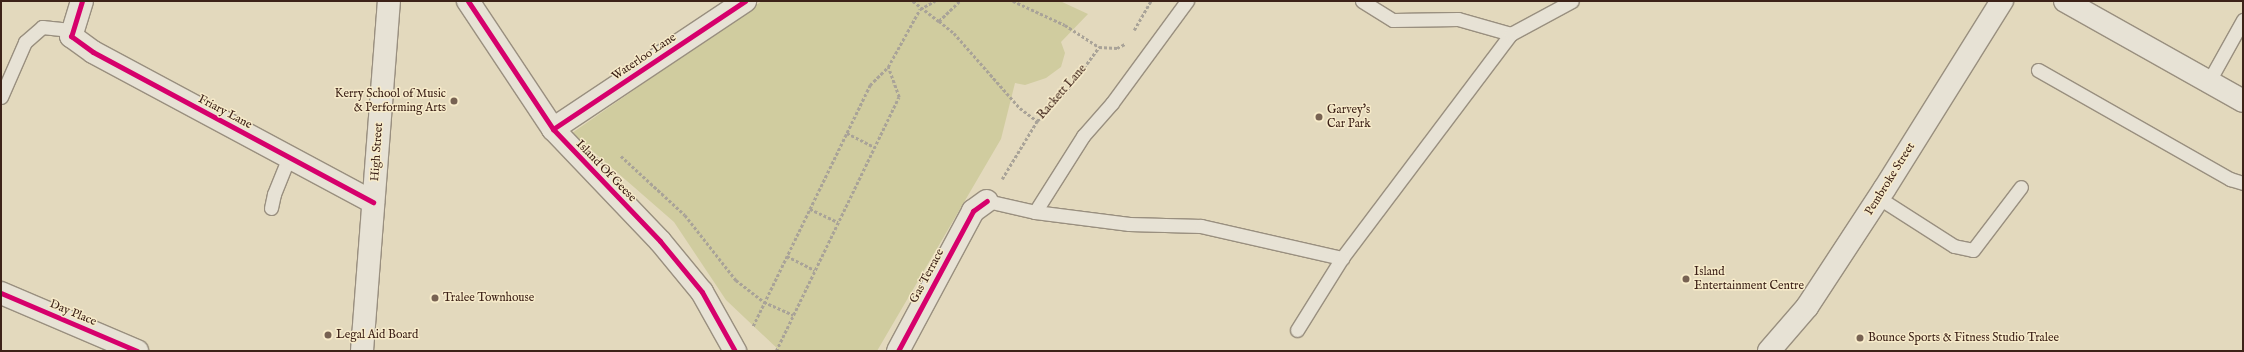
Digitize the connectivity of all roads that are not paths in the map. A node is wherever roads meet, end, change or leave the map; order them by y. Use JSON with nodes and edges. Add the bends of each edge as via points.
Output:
{"nodes":[{"id":1,"x":82,"y":1,"type":"edge"},
{"id":2,"x":389,"y":1,"type":"edge"},
{"id":3,"x":468,"y":1,"type":"edge"},
{"id":4,"x":745,"y":1,"type":"edge"},
{"id":5,"x":1186,"y":1,"type":"edge"},
{"id":6,"x":1362,"y":1,"type":"edge"},
{"id":7,"x":1572,"y":1,"type":"edge"},
{"id":8,"x":2002,"y":1,"type":"edge"},
{"id":9,"x":2065,"y":1,"type":"edge"},
{"id":10,"x":2243,"y":20,"type":"edge"},
{"id":11,"x":72,"y":33,"type":"junction"},
{"id":12,"x":1511,"y":34,"type":"junction"},
{"id":13,"x":2038,"y":70,"type":"dead end"},
{"id":14,"x":2209,"y":81,"type":"junction"},
{"id":15,"x":1,"y":97,"type":"edge"},
{"id":16,"x":2243,"y":101,"type":"edge"},
{"id":17,"x":553,"y":130,"type":"junction"},
{"id":18,"x":289,"y":157,"type":"junction"},
{"id":19,"x":2243,"y":183,"type":"edge"},
{"id":20,"x":2021,"y":187,"type":"dead end"},
{"id":21,"x":986,"y":198,"type":"joint"},
{"id":22,"x":1879,"y":198,"type":"junction"},
{"id":23,"x":373,"y":202,"type":"junction"},
{"id":24,"x":270,"y":208,"type":"dead end"},
{"id":25,"x":1035,"y":212,"type":"junction"},
{"id":26,"x":1342,"y":258,"type":"junction"},
{"id":27,"x":1,"y":293,"type":"edge"},
{"id":28,"x":1297,"y":330,"type":"dead end"},
{"id":29,"x":138,"y":351,"type":"edge"},
{"id":30,"x":362,"y":351,"type":"edge"},
{"id":31,"x":734,"y":351,"type":"edge"},
{"id":32,"x":898,"y":351,"type":"edge"},
{"id":33,"x":1769,"y":351,"type":"edge"}],
"edges":[{"from":1,"to":11,"type":"street"},
{"from":2,"to":23,"type":"street","name":"High Street"},
{"from":3,"to":17,"type":"street","name":"Island Of Geese"},
{"from":4,"to":17,"type":"street","name":"Waterloo Lane"},
{"from":5,"to":25,"type":"lane","via":[[1112,103],[1083,136]]},
{"from":6,"to":12,"type":"lane","via":[[1393,20],[1458,19]]},
{"from":7,"to":12,"type":"lane"},
{"from":8,"to":22,"type":"street","name":"Pembroke Street"},
{"from":9,"to":14,"type":"street"},
{"from":10,"to":14,"type":"lane"},
{"from":11,"to":15,"type":"lane","via":[[42,26],[25,42]]},
{"from":11,"to":18,"type":"street","name":"Friary Lane","via":[[92,52]]},
{"from":12,"to":26,"type":"lane"},
{"from":13,"to":19,"type":"lane","via":[[2230,180]]},
{"from":14,"to":16,"type":"street"},
{"from":17,"to":31,"type":"street","name":"Island Of Geese","via":[[660,241],[702,292]]},
{"from":18,"to":23,"type":"street","name":"Friary Lane"},
{"from":18,"to":24,"type":"lane"},
{"from":20,"to":22,"type":"lane","via":[[1973,250],[1954,246]]},
{"from":21,"to":25,"type":"lane"},
{"from":21,"to":32,"type":"street","name":"Gas Terrace"},
{"from":22,"to":33,"type":"street","name":"Pembroke Street","via":[[1806,307]]},
{"from":23,"to":30,"type":"street","name":"High Street"},
{"from":25,"to":26,"type":"lane","via":[[1129,224],[1201,226]]},
{"from":26,"to":28,"type":"lane"},
{"from":27,"to":29,"type":"street","name":"Day Place"}]}
